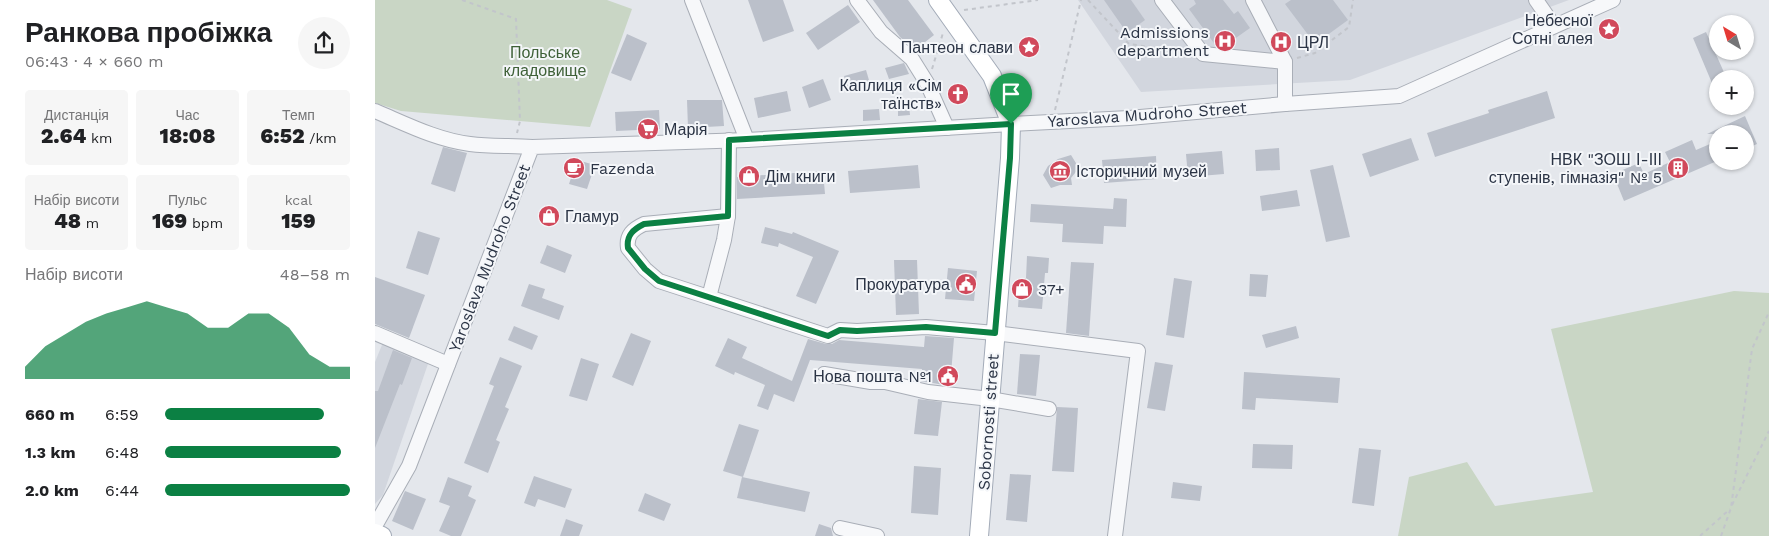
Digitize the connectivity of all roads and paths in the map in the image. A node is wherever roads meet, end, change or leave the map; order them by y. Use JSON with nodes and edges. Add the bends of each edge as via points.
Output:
{"nodes":[{"id":1,"x":462,"y":0,"type":"edge"},
{"id":2,"x":691,"y":0,"type":"edge"},
{"id":3,"x":857,"y":0,"type":"edge"},
{"id":4,"x":1038,"y":0,"type":"edge"},
{"id":5,"x":1081,"y":0,"type":"edge"},
{"id":6,"x":1088,"y":0,"type":"edge"},
{"id":7,"x":1162,"y":0,"type":"edge"},
{"id":8,"x":1253,"y":0,"type":"edge"},
{"id":9,"x":1353,"y":0,"type":"edge"},
{"id":10,"x":1536,"y":0,"type":"edge"},
{"id":11,"x":1613,"y":0,"type":"edge"},
{"id":12,"x":942,"y":6,"type":"edge"},
{"id":13,"x":1554,"y":26,"type":"junction"},
{"id":14,"x":943,"y":33,"type":"dead end"},
{"id":15,"x":1203,"y":54,"type":"junction"},
{"id":16,"x":1285,"y":62,"type":"junction"},
{"id":17,"x":927,"y":83,"type":"junction"},
{"id":18,"x":1285,"y":104,"type":"junction"},
{"id":19,"x":375,"y":111,"type":"edge"},
{"id":20,"x":1053,"y":122,"type":"junction"},
{"id":21,"x":1011,"y":124,"type":"junction"},
{"id":22,"x":947,"y":128,"type":"junction"},
{"id":23,"x":729,"y":140,"type":"junction"},
{"id":24,"x":747,"y":140,"type":"junction"},
{"id":25,"x":514,"y":145,"type":"junction"},
{"id":26,"x":532,"y":148,"type":"junction"},
{"id":27,"x":728,"y":216,"type":"junction"},
{"id":28,"x":709,"y":297,"type":"junction"},
{"id":29,"x":1769,"y":312,"type":"edge"},
{"id":30,"x":375,"y":333,"type":"edge"},
{"id":31,"x":995,"y":333,"type":"junction"},
{"id":32,"x":448,"y":364,"type":"junction"},
{"id":33,"x":824,"y":374,"type":"dead end"},
{"id":34,"x":990,"y":399,"type":"junction"},
{"id":35,"x":1049,"y":409,"type":"dead end"},
{"id":36,"x":1769,"y":431,"type":"edge"},
{"id":37,"x":1731,"y":508,"type":"junction"},
{"id":38,"x":375,"y":526,"type":"edge"},
{"id":39,"x":840,"y":528,"type":"dead end"},
{"id":40,"x":375,"y":533,"type":"edge"},
{"id":41,"x":382,"y":536,"type":"edge"},
{"id":42,"x":877,"y":536,"type":"edge"},
{"id":43,"x":979,"y":536,"type":"edge"},
{"id":44,"x":1115,"y":536,"type":"edge"},
{"id":45,"x":1700,"y":536,"type":"edge"},
{"id":46,"x":1721,"y":536,"type":"edge"}],
"edges":[{"from":1,"to":25,"type":"path","via":[[516,19],[520,121]]},
{"from":2,"to":24,"type":"street"},
{"from":3,"to":17,"type":"street","via":[[881,32],[911,59]]},
{"from":4,"to":12,"type":"path"},
{"from":5,"to":20,"type":"path"},
{"from":6,"to":15,"type":"path","via":[[1129,44]]},
{"from":7,"to":15,"type":"street"},
{"from":8,"to":16,"type":"street"},
{"from":9,"to":16,"type":"path","via":[[1349,27],[1315,53]]},
{"from":10,"to":13,"type":"street"},
{"from":11,"to":13,"type":"street","name":"Yaroslava Mudroho Street"},
{"from":12,"to":21,"type":"main road","name":"Sobornosti street","via":[[992,76]]},
{"from":13,"to":18,"type":"street","name":"Yaroslava Mudroho Street","via":[[1399,96]]},
{"from":14,"to":17,"type":"path"},
{"from":15,"to":16,"type":"street"},
{"from":16,"to":18,"type":"street"},
{"from":17,"to":22,"type":"street"},
{"from":18,"to":20,"type":"street","name":"Yaroslava Mudroho Street"},
{"from":19,"to":25,"type":"street","via":[[441,138],[471,144]]},
{"from":20,"to":21,"type":"street","name":"Yaroslava Mudroho Street"},
{"from":21,"to":22,"type":"street","name":"Yaroslava Mudroho Street"},
{"from":21,"to":31,"type":"main road","name":"Sobornosti street"},
{"from":22,"to":24,"type":"street","name":"Yaroslava Mudroho Street"},
{"from":23,"to":24,"type":"street","name":"Yaroslava Mudroho Street"},
{"from":23,"to":26,"type":"street","name":"Yaroslava Mudroho Street"},
{"from":23,"to":27,"type":"street"},
{"from":25,"to":26,"type":"street"},
{"from":26,"to":32,"type":"street","name":"Yaroslava Mudroho Street"},
{"from":27,"to":28,"type":"street"},
{"from":27,"to":28,"type":"street","via":[[644,224],[632,230],[629,238],[628,248],[633,256],[659,281]]},
{"from":28,"to":31,"type":"street","via":[[828,336],[840,330],[926,327]]},
{"from":29,"to":37,"type":"path","via":[[1751,350]]},
{"from":30,"to":32,"type":"street"},
{"from":31,"to":34,"type":"main road","name":"Sobornosti street"},
{"from":31,"to":44,"type":"street","via":[[1138,351]]},
{"from":32,"to":38,"type":"street","name":"Yaroslava Mudroho Street","via":[[409,466]]},
{"from":33,"to":34,"type":"street"},
{"from":34,"to":35,"type":"street"},
{"from":34,"to":43,"type":"main road","name":"Sobornosti street"},
{"from":36,"to":37,"type":"path"},
{"from":37,"to":45,"type":"path"},
{"from":37,"to":46,"type":"path"},
{"from":39,"to":42,"type":"street"},
{"from":40,"to":41,"type":"main road"}]}
